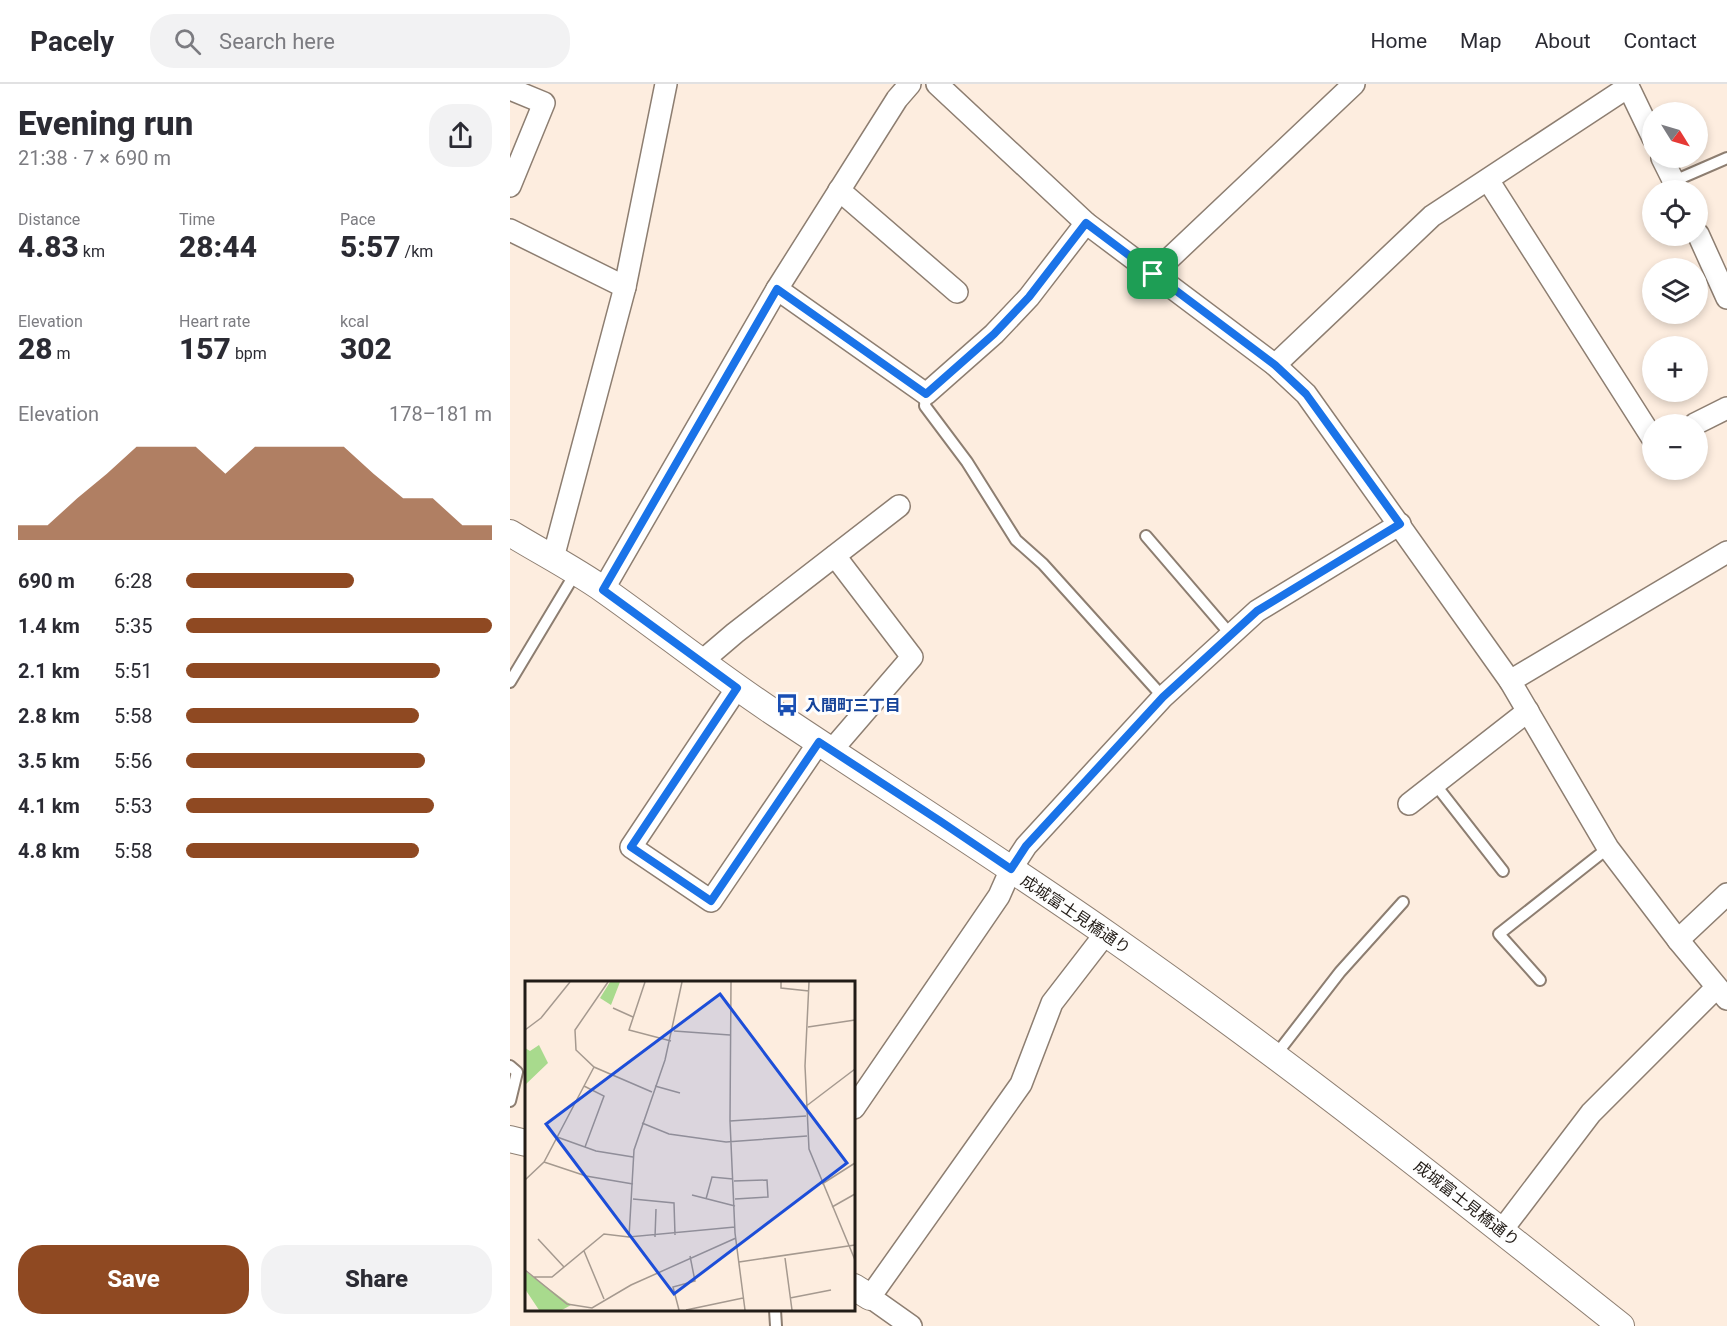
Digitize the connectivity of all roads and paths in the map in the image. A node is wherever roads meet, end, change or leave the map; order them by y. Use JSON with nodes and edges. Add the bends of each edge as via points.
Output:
{"nodes":[{"id":1,"x":666,"y":84,"type":"edge"},
{"id":2,"x":910,"y":84,"type":"edge"},
{"id":3,"x":937,"y":84,"type":"edge"},
{"id":4,"x":1354,"y":84,"type":"edge"},
{"id":5,"x":1627,"y":85,"type":"edge"},
{"id":6,"x":510,"y":89,"type":"edge"},
{"id":7,"x":1642,"y":116,"type":"edge"},
{"id":8,"x":1727,"y":158,"type":"edge"},
{"id":9,"x":1488,"y":180,"type":"junction"},
{"id":10,"x":1687,"y":180,"type":"edge"},
{"id":11,"x":510,"y":186,"type":"edge"},
{"id":12,"x":839,"y":190,"type":"junction"},
{"id":13,"x":1086,"y":223,"type":"junction"},
{"id":14,"x":510,"y":230,"type":"edge"},
{"id":15,"x":1703,"y":246,"type":"edge"},
{"id":16,"x":1153,"y":274,"type":"junction"},
{"id":17,"x":625,"y":287,"type":"junction"},
{"id":18,"x":777,"y":289,"type":"junction"},
{"id":19,"x":957,"y":292,"type":"dead end"},
{"id":20,"x":1727,"y":298,"type":"edge"},
{"id":21,"x":1275,"y":365,"type":"junction"},
{"id":22,"x":926,"y":394,"type":"junction"},
{"id":23,"x":1727,"y":408,"type":"edge"},
{"id":24,"x":1708,"y":418,"type":"edge"},
{"id":25,"x":1642,"y":422,"type":"edge"},
{"id":26,"x":899,"y":506,"type":"dead end"},
{"id":27,"x":1400,"y":524,"type":"junction"},
{"id":28,"x":510,"y":533,"type":"edge"},
{"id":29,"x":1146,"y":536,"type":"dead end"},
{"id":30,"x":1727,"y":552,"type":"edge"},
{"id":31,"x":835,"y":556,"type":"junction"},
{"id":32,"x":553,"y":558,"type":"junction"},
{"id":33,"x":576,"y":572,"type":"junction"},
{"id":34,"x":603,"y":590,"type":"junction"},
{"id":35,"x":1231,"y":635,"type":"junction"},
{"id":36,"x":701,"y":662,"type":"junction"},
{"id":37,"x":1510,"y":681,"type":"junction"},
{"id":38,"x":510,"y":682,"type":"edge"},
{"id":39,"x":737,"y":688,"type":"junction"},
{"id":40,"x":1163,"y":697,"type":"junction"},
{"id":41,"x":1528,"y":711,"type":"junction"},
{"id":42,"x":825,"y":747,"type":"junction"},
{"id":43,"x":1435,"y":784,"type":"junction"},
{"id":44,"x":1409,"y":804,"type":"dead end"},
{"id":45,"x":1608,"y":848,"type":"junction"},
{"id":46,"x":1011,"y":869,"type":"junction"},
{"id":47,"x":1503,"y":872,"type":"dead end"},
{"id":48,"x":1727,"y":894,"type":"edge"},
{"id":49,"x":1403,"y":902,"type":"dead end"},
{"id":50,"x":1106,"y":933,"type":"junction"},
{"id":51,"x":1678,"y":940,"type":"junction"},
{"id":52,"x":1540,"y":980,"type":"dead end"},
{"id":53,"x":1722,"y":993,"type":"edge"},
{"id":54,"x":1275,"y":1056,"type":"junction"},
{"id":55,"x":510,"y":1066,"type":"edge"},
{"id":56,"x":510,"y":1101,"type":"edge"},
{"id":57,"x":855,"y":1107,"type":"edge"},
{"id":58,"x":510,"y":1139,"type":"edge"},
{"id":59,"x":525,"y":1143,"type":"edge"},
{"id":60,"x":1502,"y":1230,"type":"junction"},
{"id":61,"x":862,"y":1292,"type":"edge"},
{"id":62,"x":775,"y":1311,"type":"edge"},
{"id":63,"x":776,"y":1326,"type":"edge"},
{"id":64,"x":911,"y":1326,"type":"edge"},
{"id":65,"x":1621,"y":1326,"type":"edge"}],
"edges":[{"from":1,"to":17,"type":"street"},
{"from":2,"to":12,"type":"street"},
{"from":3,"to":13,"type":"street"},
{"from":4,"to":16,"type":"street"},
{"from":5,"to":7,"type":"street"},
{"from":5,"to":9,"type":"street"},
{"from":6,"to":11,"type":"street","via":[[544,103]]},
{"from":8,"to":10,"type":"lane"},
{"from":9,"to":21,"type":"street","via":[[1432,216]]},
{"from":9,"to":25,"type":"street"},
{"from":12,"to":18,"type":"street"},
{"from":12,"to":19,"type":"street"},
{"from":13,"to":16,"type":"street"},
{"from":13,"to":22,"type":"street","via":[[1029,297]]},
{"from":14,"to":17,"type":"street"},
{"from":15,"to":20,"type":"street"},
{"from":16,"to":21,"type":"street"},
{"from":17,"to":32,"type":"street"},
{"from":18,"to":22,"type":"street"},
{"from":18,"to":34,"type":"street"},
{"from":21,"to":27,"type":"street","via":[[1306,394]]},
{"from":22,"to":40,"type":"lane","via":[[925,406],[968,462],[1016,540],[1043,564]]},
{"from":23,"to":24,"type":"street"},
{"from":26,"to":31,"type":"street"},
{"from":27,"to":35,"type":"street","via":[[1257,611]]},
{"from":27,"to":37,"type":"street"},
{"from":28,"to":32,"type":"street","name":"成城富士見橋通り"},
{"from":29,"to":35,"type":"lane"},
{"from":30,"to":37,"type":"street"},
{"from":31,"to":36,"type":"street"},
{"from":31,"to":42,"type":"street","via":[[912,657]]},
{"from":32,"to":33,"type":"street","name":"成城富士見橋通り"},
{"from":33,"to":34,"type":"street","name":"成城富士見橋通り"},
{"from":33,"to":38,"type":"lane"},
{"from":34,"to":36,"type":"street","name":"成城富士見橋通り"},
{"from":35,"to":40,"type":"street"},
{"from":36,"to":39,"type":"street","name":"成城富士見橋通り"},
{"from":37,"to":41,"type":"street"},
{"from":39,"to":42,"type":"street","name":"成城富士見橋通り"},
{"from":39,"to":42,"type":"street","via":[[631,847],[711,901]]},
{"from":40,"to":46,"type":"street","via":[[1026,846]]},
{"from":41,"to":43,"type":"street"},
{"from":41,"to":45,"type":"street"},
{"from":42,"to":46,"type":"street","name":"成城富士見橋通り"},
{"from":43,"to":44,"type":"street"},
{"from":43,"to":47,"type":"lane"},
{"from":45,"to":51,"type":"street"},
{"from":45,"to":52,"type":"lane","via":[[1499,934]]},
{"from":46,"to":50,"type":"street","name":"成城富士見橋通り"},
{"from":46,"to":57,"type":"street","via":[[999,896]]},
{"from":48,"to":51,"type":"street"},
{"from":49,"to":54,"type":"lane","via":[[1340,972]]},
{"from":50,"to":54,"type":"street","name":"成城富士見橋通り"},
{"from":50,"to":61,"type":"street","via":[[1052,1003],[1021,1084]]},
{"from":51,"to":53,"type":"street"},
{"from":53,"to":60,"type":"street","via":[[1591,1113]]},
{"from":54,"to":60,"type":"street","name":"成城富士見橋通り"},
{"from":55,"to":56,"type":"lane","via":[[517,1071]]},
{"from":58,"to":59,"type":"street"},
{"from":60,"to":65,"type":"street","name":"成城富士見橋通り"},
{"from":61,"to":64,"type":"street"},
{"from":62,"to":63,"type":"lane"}]}
